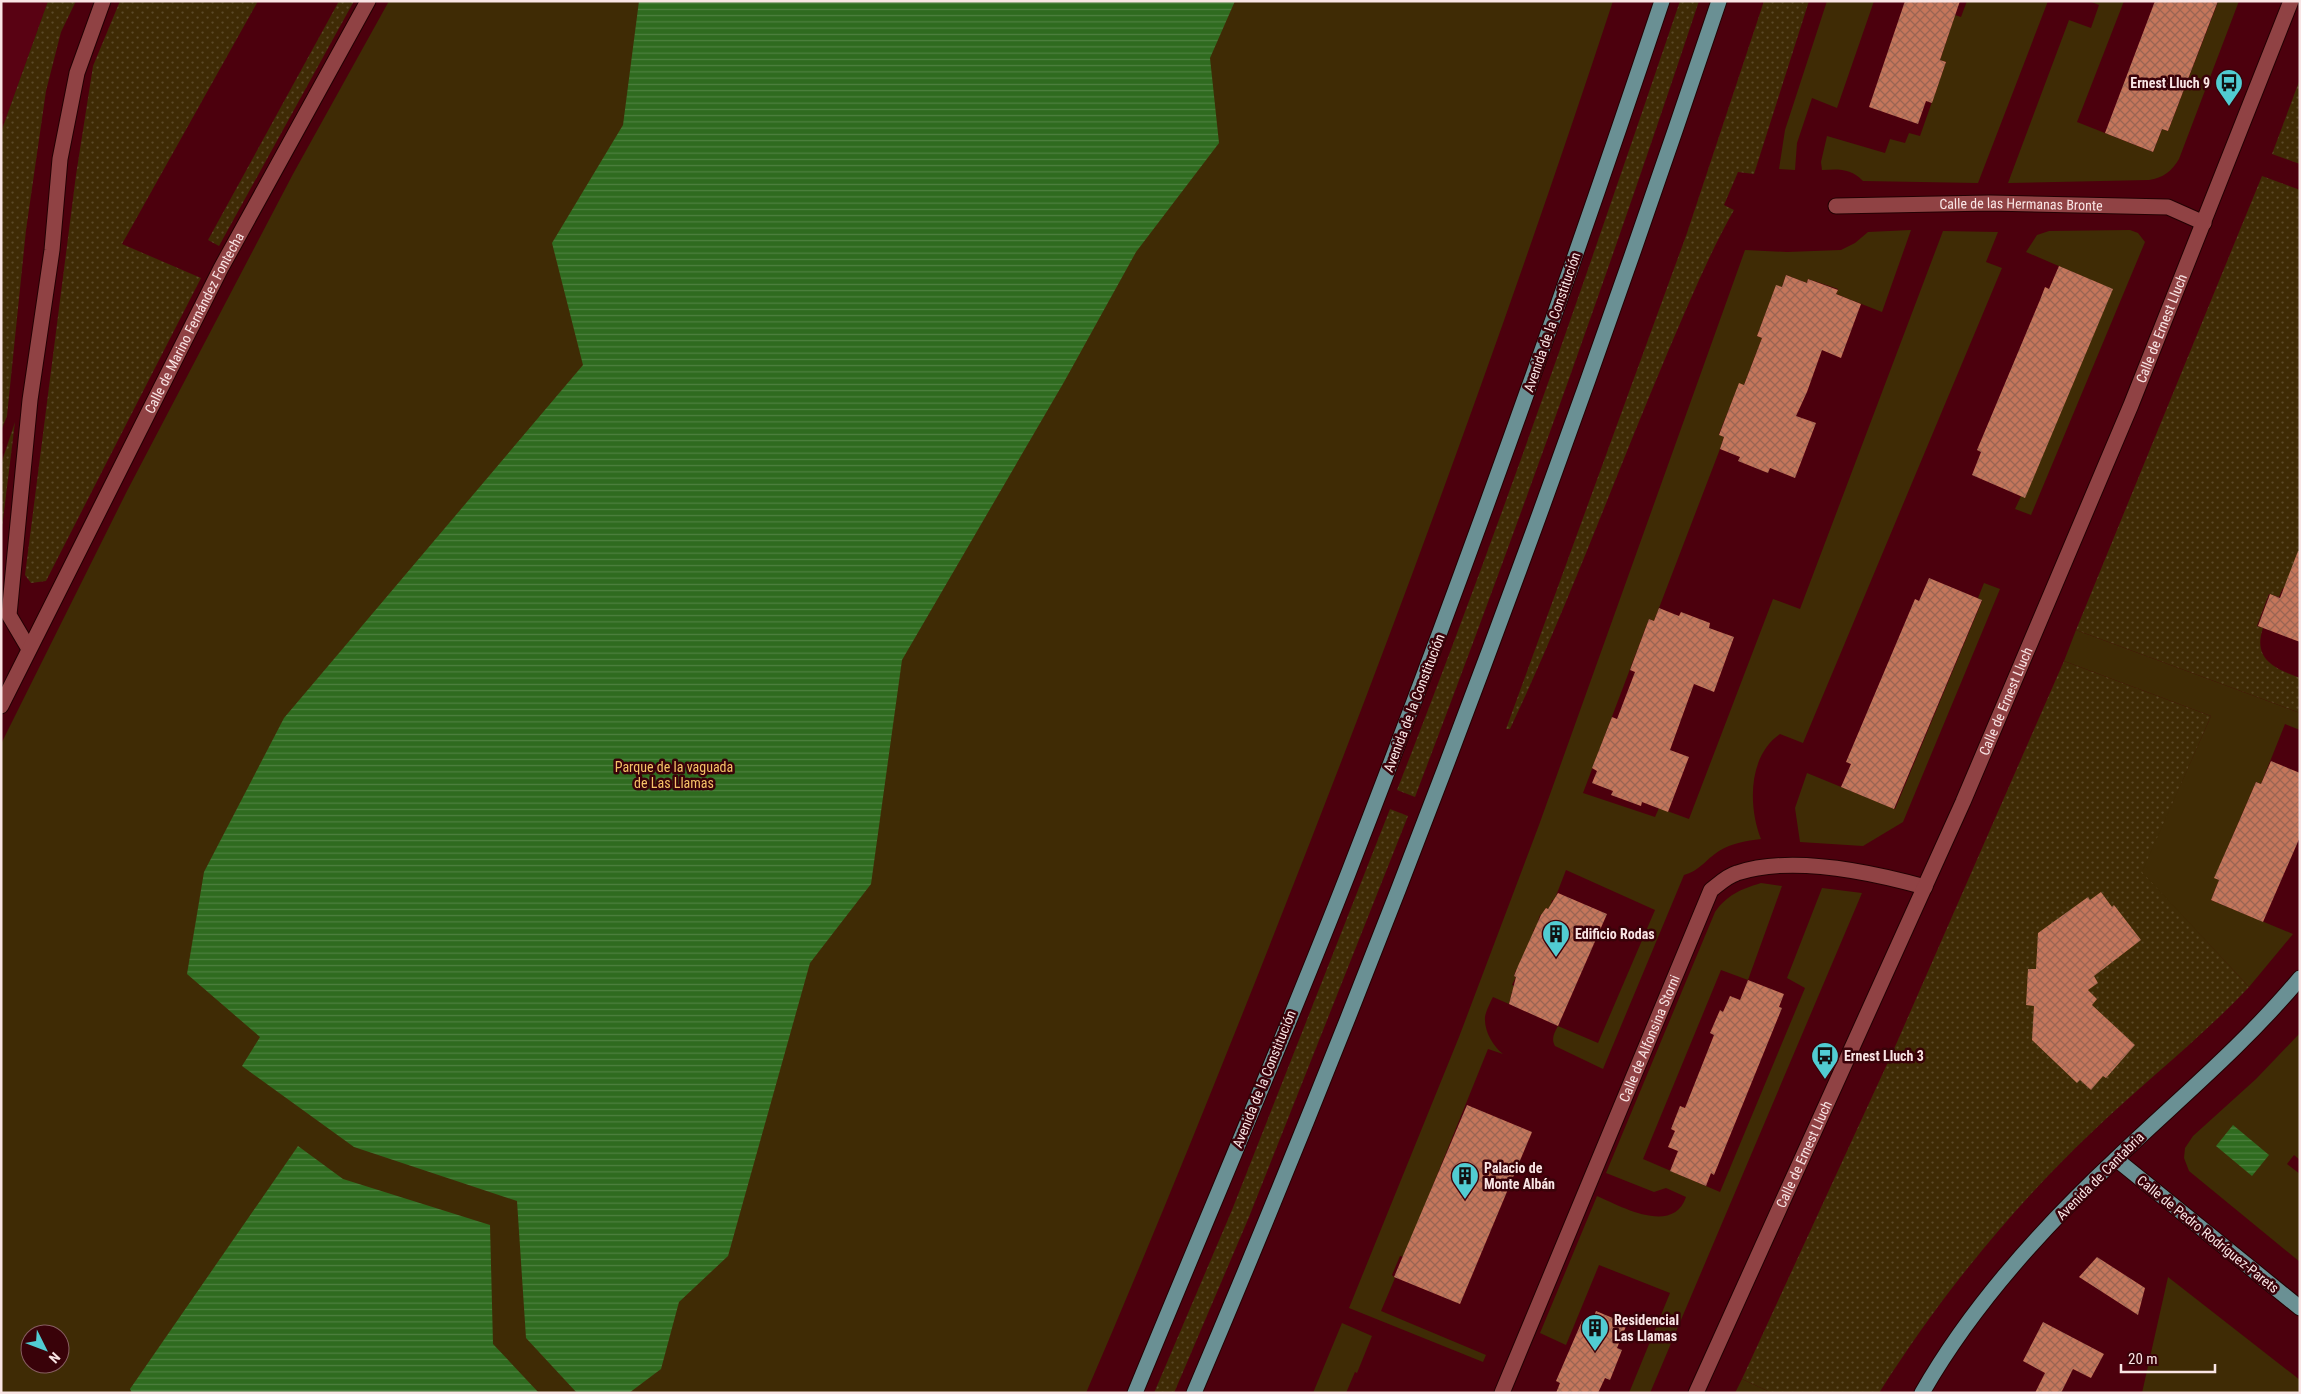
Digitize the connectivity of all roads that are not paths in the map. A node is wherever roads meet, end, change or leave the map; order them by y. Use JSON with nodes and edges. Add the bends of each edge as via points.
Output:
{"nodes":[{"id":1,"x":103,"y":1,"type":"edge"},
{"id":2,"x":368,"y":1,"type":"edge"},
{"id":3,"x":1662,"y":1,"type":"edge"},
{"id":4,"x":1719,"y":1,"type":"edge"},
{"id":5,"x":2291,"y":1,"type":"edge"},
{"id":6,"x":1836,"y":206,"type":"dead end"},
{"id":7,"x":2204,"y":223,"type":"junction"},
{"id":8,"x":29,"y":649,"type":"junction"},
{"id":9,"x":1,"y":706,"type":"edge"},
{"id":10,"x":1925,"y":887,"type":"junction"},
{"id":11,"x":2300,"y":978,"type":"edge"},
{"id":12,"x":2116,"y":1159,"type":"junction"},
{"id":13,"x":2300,"y":1308,"type":"edge"},
{"id":14,"x":1135,"y":1393,"type":"edge"},
{"id":15,"x":1194,"y":1393,"type":"edge"},
{"id":16,"x":1502,"y":1393,"type":"edge"},
{"id":17,"x":1696,"y":1393,"type":"edge"},
{"id":18,"x":1922,"y":1393,"type":"edge"}],
"edges":[{"from":1,"to":8,"type":"street","via":[[77,73],[60,159],[52,250],[30,400],[8,614]]},
{"from":2,"to":8,"type":"street","name":"Calle de Marino Fernández Fontecha","via":[[222,268]]},
{"from":3,"to":14,"type":"main road","name":"Avenida de la Constitución","via":[[1557,310],[1413,705],[1347,878]]},
{"from":4,"to":15,"type":"main road","via":[[1611,319],[1498,630],[1390,915],[1266,1224]]},
{"from":5,"to":7,"type":"street","name":"Calle de Ernest Lluch"},
{"from":6,"to":7,"type":"street","name":"Calle de las Hermanas Bronte","via":[[1990,203],[2168,207]]},
{"from":7,"to":10,"type":"street","name":"Calle de Ernest Lluch","via":[[2100,478]]},
{"from":8,"to":9,"type":"street","name":"Calle de Marino Fernández Fontecha"},
{"from":10,"to":16,"type":"street","name":"Calle de Alfonsina Storni","via":[[1893,878],[1809,865],[1735,873],[1711,890]]},
{"from":10,"to":17,"type":"street","name":"Calle de Ernest Lluch"},
{"from":11,"to":12,"type":"main road","name":"Avenida de Cantabria","via":[[2239,1045]]},
{"from":12,"to":13,"type":"main road","name":"Calle de Pedro Rodríguez-Parets"},
{"from":12,"to":18,"type":"main road","name":"Avenida de Cantabria","via":[[1986,1298],[1937,1366]]}]}
